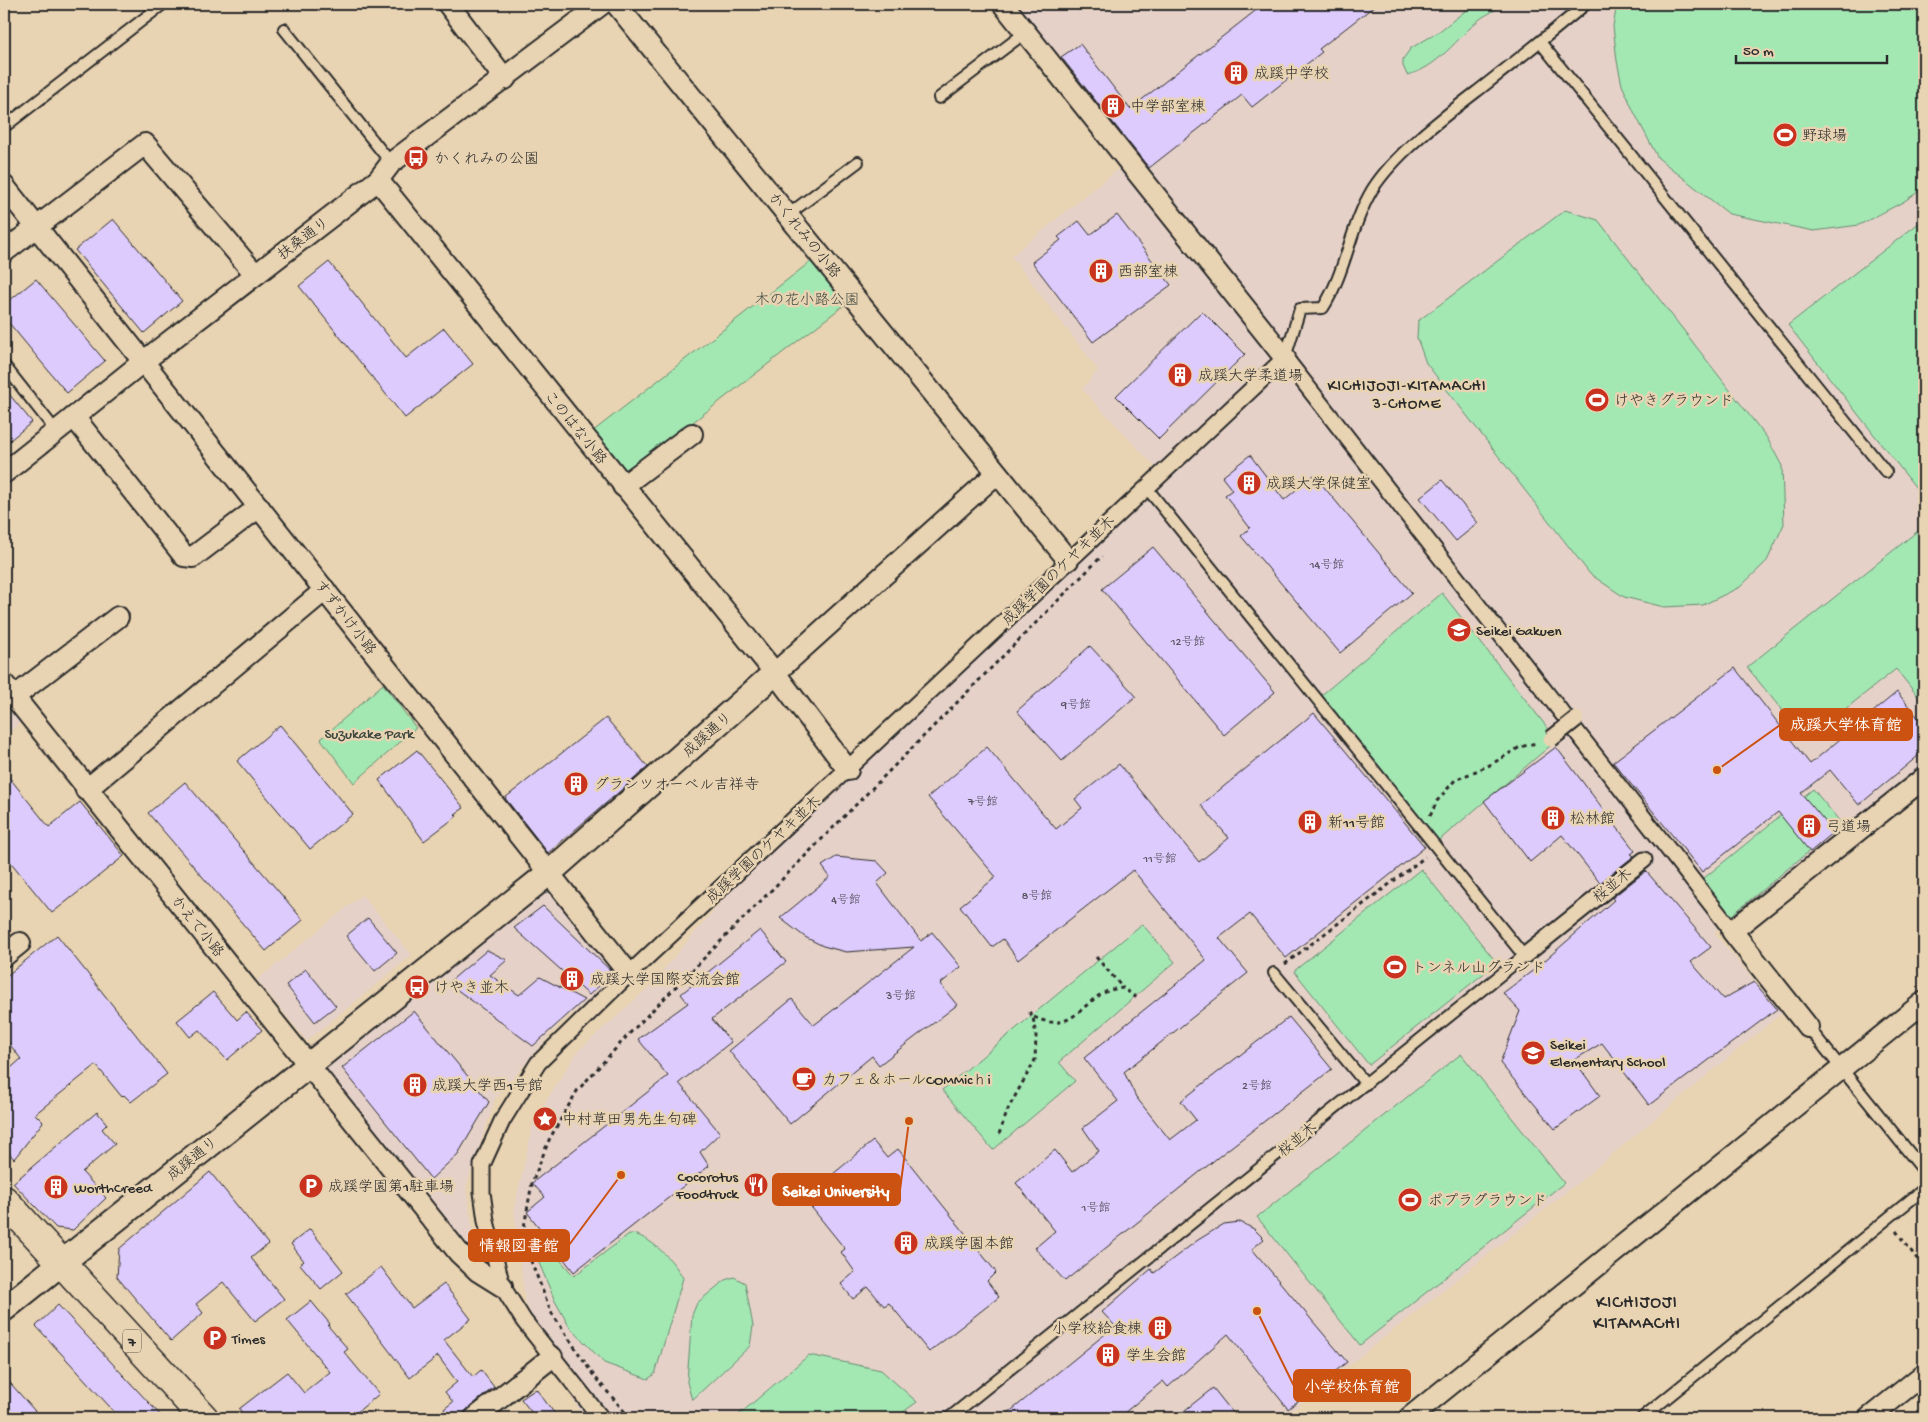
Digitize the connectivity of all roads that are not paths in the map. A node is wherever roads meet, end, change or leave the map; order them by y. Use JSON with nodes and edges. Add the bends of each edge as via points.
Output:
{"nodes":[{"id":1,"x":163,"y":4,"type":"edge"},
{"id":2,"x":448,"y":4,"type":"edge"},
{"id":3,"x":602,"y":4,"type":"edge"},
{"id":4,"x":616,"y":4,"type":"edge"},
{"id":5,"x":1004,"y":4,"type":"edge"},
{"id":6,"x":1586,"y":4,"type":"edge"},
{"id":7,"x":284,"y":30,"type":"dead end"},
{"id":8,"x":1026,"y":32,"type":"junction"},
{"id":9,"x":1540,"y":42,"type":"junction"},
{"id":10,"x":505,"y":78,"type":"junction"},
{"id":11,"x":940,"y":98,"type":"dead end"},
{"id":12,"x":4,"y":127,"type":"edge"},
{"id":13,"x":858,"y":162,"type":"dead end"},
{"id":14,"x":391,"y":163,"type":"junction"},
{"id":15,"x":378,"y":180,"type":"junction"},
{"id":16,"x":4,"y":186,"type":"edge"},
{"id":17,"x":788,"y":214,"type":"junction"},
{"id":18,"x":37,"y":227,"type":"junction"},
{"id":19,"x":4,"y":252,"type":"edge"},
{"id":20,"x":255,"y":274,"type":"junction"},
{"id":21,"x":1285,"y":358,"type":"junction"},
{"id":22,"x":144,"y":361,"type":"junction"},
{"id":23,"x":4,"y":365,"type":"edge"},
{"id":24,"x":74,"y":417,"type":"junction"},
{"id":25,"x":56,"y":431,"type":"junction"},
{"id":26,"x":692,"y":434,"type":"dead end"},
{"id":27,"x":1886,"y":472,"type":"dead end"},
{"id":28,"x":4,"y":473,"type":"edge"},
{"id":29,"x":996,"y":474,"type":"junction"},
{"id":30,"x":623,"y":486,"type":"junction"},
{"id":31,"x":1146,"y":487,"type":"junction"},
{"id":32,"x":259,"y":507,"type":"junction"},
{"id":33,"x":1068,"y":560,"type":"junction"},
{"id":34,"x":325,"y":590,"type":"junction"},
{"id":35,"x":118,"y":617,"type":"dead end"},
{"id":36,"x":775,"y":674,"type":"junction"},
{"id":37,"x":9,"y":691,"type":"edge"},
{"id":38,"x":1576,"y":720,"type":"dead end"},
{"id":39,"x":1551,"y":739,"type":"road end"},
{"id":40,"x":848,"y":770,"type":"junction"},
{"id":41,"x":1924,"y":778,"type":"edge"},
{"id":42,"x":86,"y":790,"type":"junction"},
{"id":43,"x":1644,"y":860,"type":"dead end"},
{"id":44,"x":549,"y":873,"type":"junction"},
{"id":45,"x":1732,"y":931,"type":"junction"},
{"id":46,"x":20,"y":943,"type":"dead end"},
{"id":47,"x":4,"y":956,"type":"edge"},
{"id":48,"x":1524,"y":956,"type":"junction"},
{"id":49,"x":1274,"y":973,"type":"road end"},
{"id":50,"x":629,"y":974,"type":"junction"},
{"id":51,"x":1924,"y":1002,"type":"edge"},
{"id":52,"x":1808,"y":1027,"type":"joint"},
{"id":53,"x":309,"y":1063,"type":"junction"},
{"id":54,"x":1842,"y":1069,"type":"junction"},
{"id":55,"x":1366,"y":1084,"type":"junction"},
{"id":56,"x":1924,"y":1172,"type":"edge"},
{"id":57,"x":1924,"y":1190,"type":"edge"},
{"id":58,"x":4,"y":1200,"type":"edge"},
{"id":59,"x":61,"y":1263,"type":"junction"},
{"id":60,"x":502,"y":1286,"type":"junction"},
{"id":61,"x":4,"y":1309,"type":"edge"},
{"id":62,"x":552,"y":1356,"type":"junction"},
{"id":63,"x":1924,"y":1374,"type":"edge"},
{"id":64,"x":204,"y":1418,"type":"edge"},
{"id":65,"x":475,"y":1418,"type":"edge"},
{"id":66,"x":601,"y":1418,"type":"edge"},
{"id":67,"x":949,"y":1418,"type":"edge"},
{"id":68,"x":1410,"y":1418,"type":"edge"},
{"id":69,"x":1642,"y":1418,"type":"edge"},
{"id":70,"x":1869,"y":1418,"type":"edge"}],
"edges":[{"from":1,"to":12,"type":"lane"},
{"from":2,"to":10,"type":"street"},
{"from":3,"to":10,"type":"street","name":"扶桑通り"},
{"from":4,"to":17,"type":"street","name":"かくれみの小路"},
{"from":5,"to":8,"type":"street"},
{"from":6,"to":9,"type":"lane"},
{"from":7,"to":14,"type":"lane"},
{"from":8,"to":11,"type":"lane"},
{"from":8,"to":21,"type":"street"},
{"from":9,"to":21,"type":"lane","via":[[1443,118],[1404,153],[1373,189],[1354,227],[1334,290],[1322,308],[1300,309]]},
{"from":9,"to":27,"type":"lane"},
{"from":10,"to":14,"type":"street","name":"扶桑通り"},
{"from":13,"to":17,"type":"lane"},
{"from":14,"to":15,"type":"street","name":"扶桑通り"},
{"from":15,"to":20,"type":"street","name":"扶桑通り"},
{"from":15,"to":30,"type":"street","name":"このはな小路"},
{"from":16,"to":18,"type":"street","name":"すずかけ小路"},
{"from":17,"to":29,"type":"street","name":"かくれみの小路"},
{"from":18,"to":19,"type":"street"},
{"from":18,"to":20,"type":"street","via":[[145,144]]},
{"from":18,"to":22,"type":"street","name":"すずかけ小路"},
{"from":20,"to":22,"type":"street","name":"扶桑通り"},
{"from":21,"to":31,"type":"street","name":"成蹊学園のケヤキ並木"},
{"from":21,"to":45,"type":"street"},
{"from":22,"to":24,"type":"street","name":"扶桑通り"},
{"from":22,"to":32,"type":"street","name":"すずかけ小路"},
{"from":23,"to":25,"type":"lane"},
{"from":24,"to":25,"type":"street","name":"扶桑通り"},
{"from":24,"to":32,"type":"street","via":[[184,556],[193,557]]},
{"from":25,"to":28,"type":"street","name":"扶桑通り"},
{"from":26,"to":30,"type":"street"},
{"from":29,"to":33,"type":"street","name":"かくれみの小路"},
{"from":29,"to":36,"type":"street"},
{"from":30,"to":36,"type":"street","name":"このはな小路"},
{"from":31,"to":33,"type":"street","name":"成蹊学園のケヤキ並木"},
{"from":31,"to":48,"type":"lane"},
{"from":32,"to":34,"type":"street","name":"すずかけ小路"},
{"from":33,"to":40,"type":"street","name":"成蹊学園のケヤキ並木"},
{"from":34,"to":42,"type":"street"},
{"from":34,"to":44,"type":"street","name":"すずかけ小路"},
{"from":35,"to":37,"type":"street"},
{"from":36,"to":40,"type":"street","name":"このはな小路"},
{"from":36,"to":44,"type":"street","name":"成蹊通り"},
{"from":37,"to":42,"type":"street","name":"かえで小路"},
{"from":38,"to":39,"type":"street","bridge":true},
{"from":40,"to":50,"type":"street","name":"成蹊学園のケヤキ並木"},
{"from":41,"to":45,"type":"street"},
{"from":42,"to":53,"type":"street","name":"かえで小路"},
{"from":43,"to":48,"type":"street","name":"桜並木"},
{"from":44,"to":50,"type":"street","name":"すずかけ小路"},
{"from":44,"to":53,"type":"street","name":"成蹊通り"},
{"from":45,"to":52,"type":"street"},
{"from":46,"to":47,"type":"street"},
{"from":48,"to":55,"type":"lane","name":"桜並木"},
{"from":49,"to":55,"type":"lane"},
{"from":50,"to":60,"type":"street","name":"成蹊学園のケヤキ並木","via":[[538,1063],[502,1121],[482,1165],[486,1221]]},
{"from":51,"to":54,"type":"street"},
{"from":52,"to":54,"type":"lane"},
{"from":53,"to":59,"type":"street","name":"成蹊通り"},
{"from":53,"to":60,"type":"street","name":"かえで小路","via":[[459,1253],[478,1271]]},
{"from":54,"to":56,"type":"lane"},
{"from":54,"to":68,"type":"street"},
{"from":55,"to":67,"type":"lane","name":"桜並木"},
{"from":57,"to":69,"type":"lane"},
{"from":58,"to":59,"type":"main road","number":"7"},
{"from":59,"to":61,"type":"street","name":"成蹊通り"},
{"from":59,"to":64,"type":"main road","number":"7"},
{"from":60,"to":62,"type":"street","name":"成蹊学園のケヤキ並木"},
{"from":62,"to":65,"type":"street"},
{"from":62,"to":66,"type":"street","name":"成蹊学園のケヤキ並木"},
{"from":63,"to":70,"type":"street"}]}
